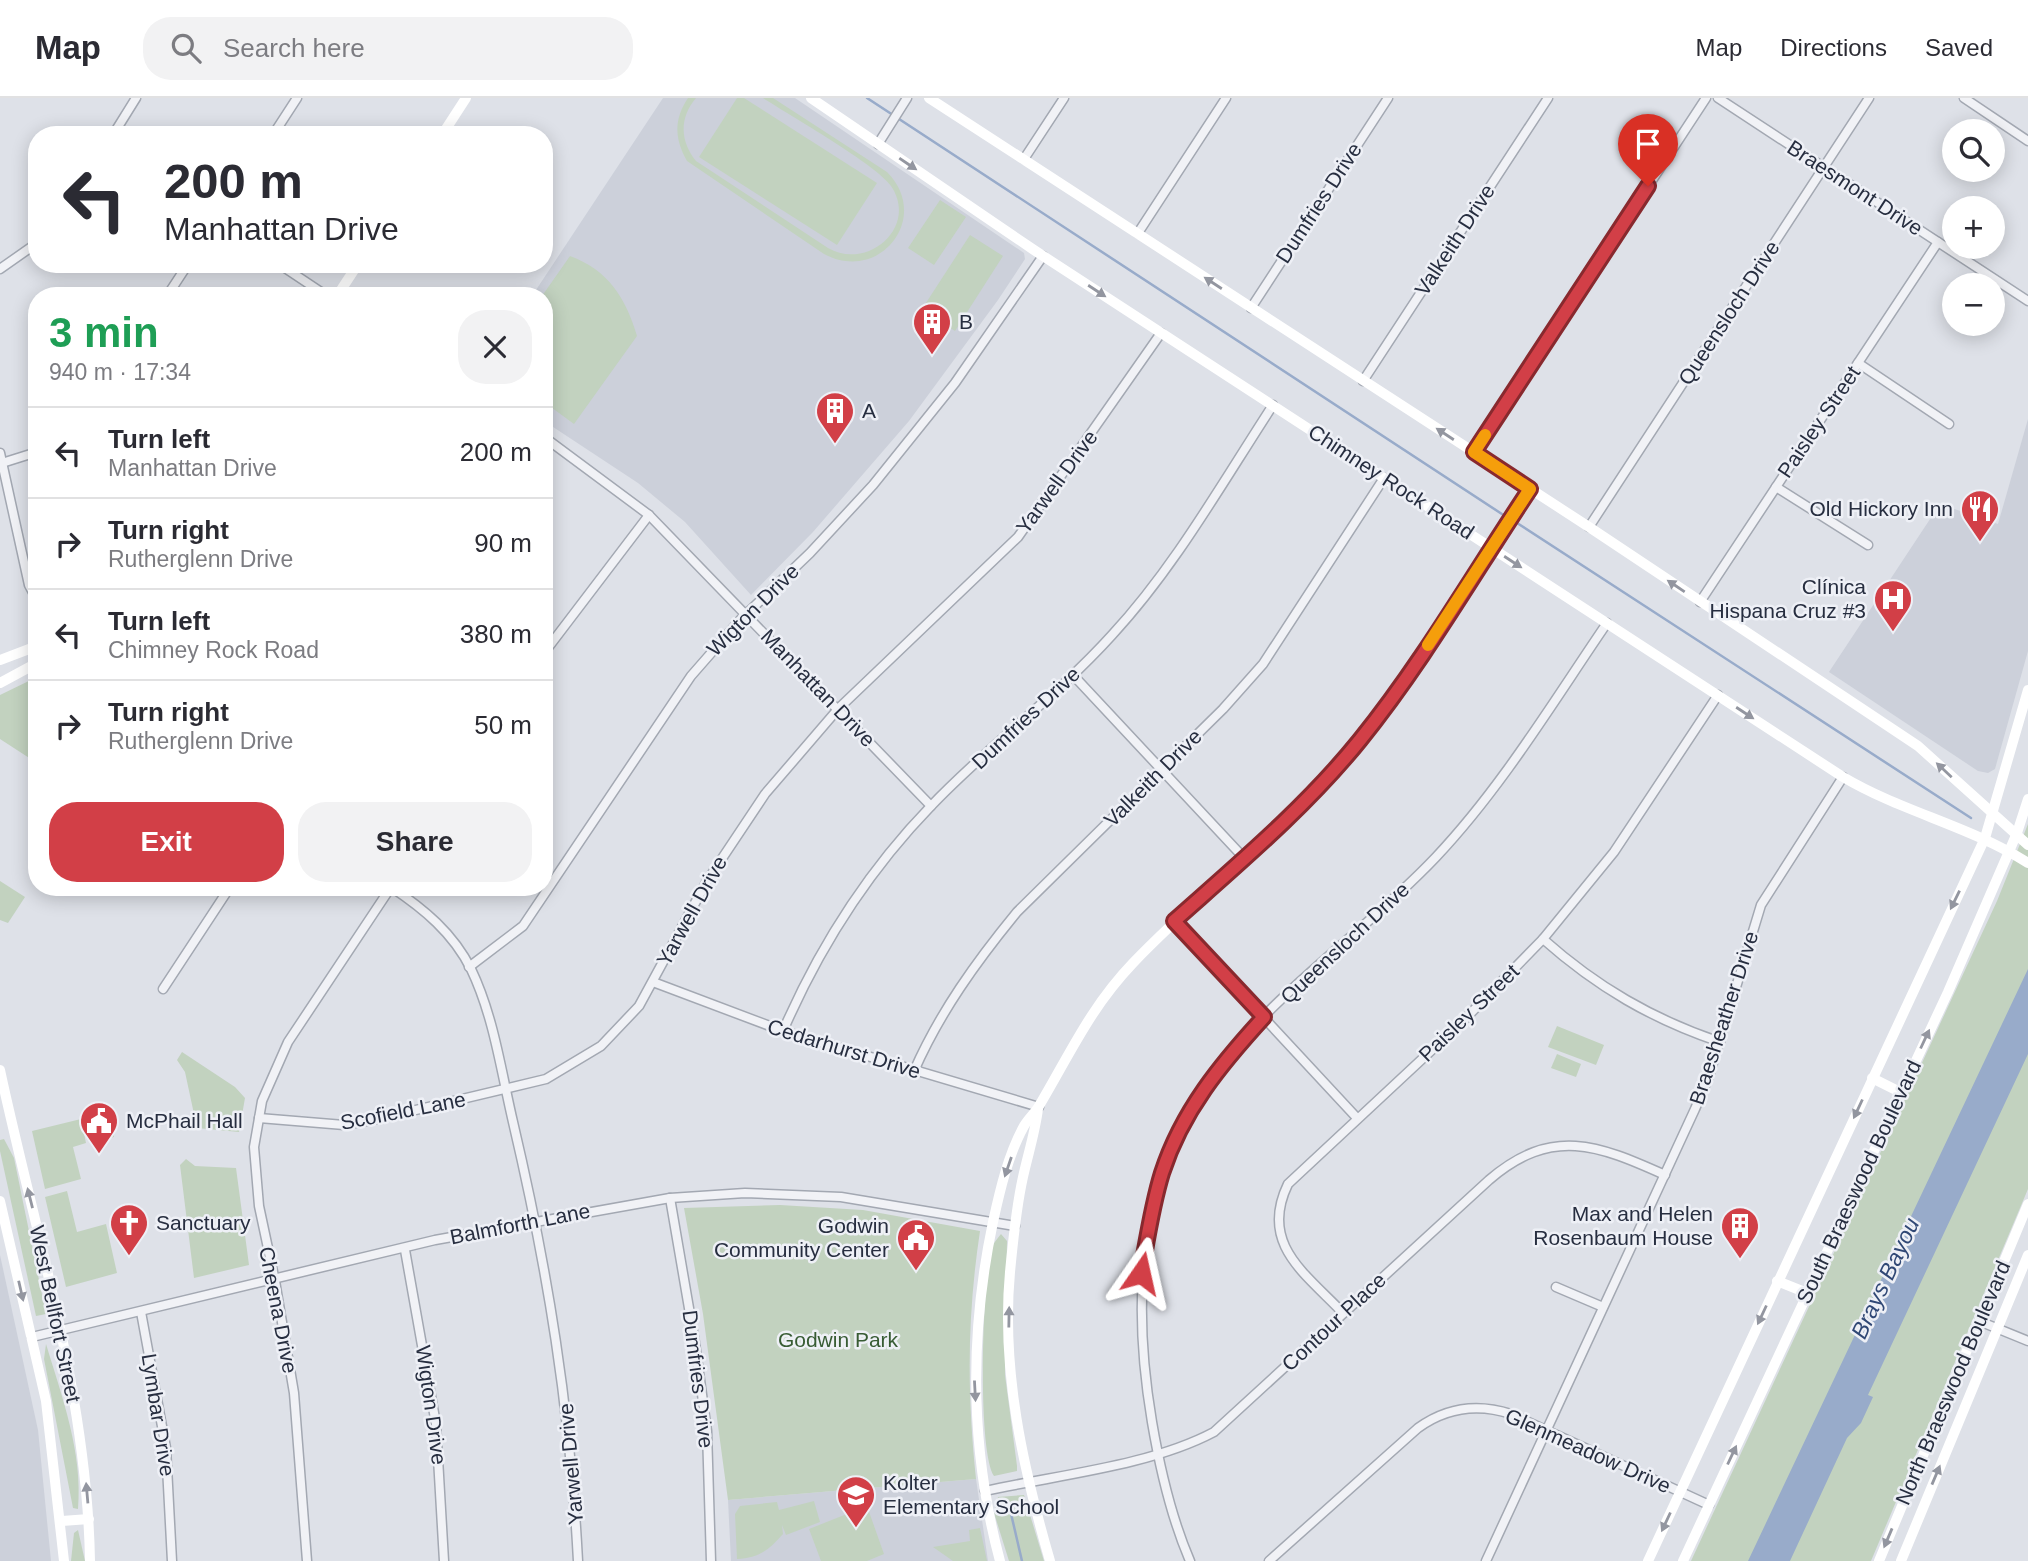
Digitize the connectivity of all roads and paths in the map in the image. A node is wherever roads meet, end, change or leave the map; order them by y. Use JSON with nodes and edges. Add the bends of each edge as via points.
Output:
{"nodes":[{"id":1,"x":136,"y":98,"type":"edge"},
{"id":2,"x":297,"y":98,"type":"edge"},
{"id":3,"x":466,"y":98,"type":"edge"},
{"id":4,"x":811,"y":98,"type":"edge"},
{"id":5,"x":929,"y":98,"type":"edge"},
{"id":6,"x":1064,"y":98,"type":"edge"},
{"id":7,"x":1226,"y":98,"type":"edge"},
{"id":8,"x":1388,"y":98,"type":"edge"},
{"id":9,"x":1548,"y":98,"type":"edge"},
{"id":10,"x":1706,"y":98,"type":"edge"},
{"id":11,"x":1718,"y":98,"type":"edge"},
{"id":12,"x":1869,"y":98,"type":"edge"},
{"id":13,"x":1964,"y":98,"type":"edge"},
{"id":14,"x":906,"y":100,"type":"edge"},
{"id":15,"x":119,"y":126,"type":"edge"},
{"id":16,"x":279,"y":126,"type":"edge"},
{"id":17,"x":448,"y":126,"type":"edge"},
{"id":18,"x":2028,"y":141,"type":"edge"},
{"id":19,"x":878,"y":144,"type":"junction"},
{"id":20,"x":1024,"y":159,"type":"junction"},
{"id":21,"x":1824,"y":167,"type":"junction"},
{"id":22,"x":1138,"y":233,"type":"junction"},
{"id":23,"x":1938,"y":242,"type":"junction"},
{"id":24,"x":28,"y":249,"type":"edge"},
{"id":25,"x":1043,"y":256,"type":"junction"},
{"id":26,"x":0,"y":269,"type":"edge"},
{"id":27,"x":292,"y":273,"type":"edge"},
{"id":28,"x":314,"y":287,"type":"edge"},
{"id":29,"x":2028,"y":302,"type":"edge"},
{"id":30,"x":1251,"y":308,"type":"junction"},
{"id":31,"x":1161,"y":333,"type":"junction"},
{"id":32,"x":1858,"y":363,"type":"junction"},
{"id":33,"x":1363,"y":381,"type":"junction"},
{"id":34,"x":1273,"y":405,"type":"junction"},
{"id":35,"x":1949,"y":424,"type":"dead end"},
{"id":36,"x":553,"y":444,"type":"edge"},
{"id":37,"x":1474,"y":452,"type":"junction"},
{"id":38,"x":28,"y":454,"type":"edge"},
{"id":39,"x":1,"y":458,"type":"edge"},
{"id":40,"x":1384,"y":478,"type":"junction"},
{"id":41,"x":1776,"y":487,"type":"junction"},
{"id":42,"x":1530,"y":489,"type":"junction"},
{"id":43,"x":649,"y":515,"type":"junction"},
{"id":44,"x":1590,"y":527,"type":"junction"},
{"id":45,"x":1868,"y":545,"type":"dead end"},
{"id":46,"x":1491,"y":548,"type":"junction"},
{"id":47,"x":28,"y":580,"type":"edge"},
{"id":48,"x":1700,"y":602,"type":"junction"},
{"id":49,"x":746,"y":613,"type":"junction"},
{"id":50,"x":1607,"y":623,"type":"junction"},
{"id":51,"x":553,"y":641,"type":"edge"},
{"id":52,"x":28,"y":649,"type":"edge"},
{"id":53,"x":0,"y":660,"type":"edge"},
{"id":54,"x":28,"y":668,"type":"edge"},
{"id":55,"x":1073,"y":675,"type":"junction"},
{"id":56,"x":0,"y":683,"type":"edge"},
{"id":57,"x":2028,"y":690,"type":"edge"},
{"id":58,"x":1718,"y":695,"type":"junction"},
{"id":59,"x":838,"y":709,"type":"junction"},
{"id":60,"x":1161,"y":769,"type":"junction"},
{"id":61,"x":1843,"y":777,"type":"junction"},
{"id":62,"x":2028,"y":799,"type":"edge"},
{"id":63,"x":930,"y":806,"type":"junction"},
{"id":64,"x":1994,"y":817,"type":"junction"},
{"id":65,"x":2017,"y":833,"type":"junction"},
{"id":66,"x":1985,"y":838,"type":"junction"},
{"id":67,"x":2028,"y":845,"type":"edge"},
{"id":68,"x":2007,"y":853,"type":"junction"},
{"id":69,"x":1244,"y":858,"type":"junction"},
{"id":70,"x":2026,"y":861,"type":"edge"},
{"id":71,"x":553,"y":883,"type":"edge"},
{"id":72,"x":224,"y":896,"type":"edge"},
{"id":73,"x":385,"y":896,"type":"edge"},
{"id":74,"x":403,"y":896,"type":"edge"},
{"id":75,"x":544,"y":896,"type":"edge"},
{"id":76,"x":1174,"y":921,"type":"junction"},
{"id":77,"x":1543,"y":939,"type":"junction"},
{"id":78,"x":470,"y":967,"type":"junction"},
{"id":79,"x":653,"y":982,"type":"junction"},
{"id":80,"x":163,"y":989,"type":"dead end"},
{"id":81,"x":1264,"y":1017,"type":"junction"},
{"id":82,"x":783,"y":1031,"type":"junction"},
{"id":83,"x":1720,"y":1042,"type":"junction"},
{"id":84,"x":0,"y":1070,"type":"edge"},
{"id":85,"x":914,"y":1071,"type":"junction"},
{"id":86,"x":1872,"y":1078,"type":"junction"},
{"id":87,"x":505,"y":1090,"type":"junction"},
{"id":88,"x":1900,"y":1093,"type":"junction"},
{"id":89,"x":1039,"y":1107,"type":"junction"},
{"id":90,"x":259,"y":1118,"type":"junction"},
{"id":91,"x":1357,"y":1118,"type":"junction"},
{"id":92,"x":6,"y":1122,"type":"edge"},
{"id":93,"x":1665,"y":1175,"type":"junction"},
{"id":94,"x":670,"y":1198,"type":"junction"},
{"id":95,"x":0,"y":1200,"type":"edge"},
{"id":96,"x":2028,"y":1204,"type":"edge"},
{"id":97,"x":536,"y":1221,"type":"junction"},
{"id":98,"x":993,"y":1223,"type":"junction"},
{"id":99,"x":1015,"y":1226,"type":"junction"},
{"id":100,"x":405,"y":1250,"type":"junction"},
{"id":101,"x":2028,"y":1255,"type":"edge"},
{"id":102,"x":275,"y":1280,"type":"junction"},
{"id":103,"x":1777,"y":1282,"type":"junction"},
{"id":104,"x":1556,"y":1287,"type":"dead end"},
{"id":105,"x":1807,"y":1293,"type":"junction"},
{"id":106,"x":1603,"y":1307,"type":"junction"},
{"id":107,"x":141,"y":1312,"type":"junction"},
{"id":108,"x":1343,"y":1313,"type":"junction"},
{"id":109,"x":1979,"y":1321,"type":"junction"},
{"id":110,"x":1998,"y":1328,"type":"junction"},
{"id":111,"x":62,"y":1330,"type":"junction"},
{"id":112,"x":32,"y":1337,"type":"junction"},
{"id":113,"x":2028,"y":1340,"type":"edge"},
{"id":114,"x":1546,"y":1431,"type":"junction"},
{"id":115,"x":1157,"y":1455,"type":"junction"},
{"id":116,"x":1027,"y":1482,"type":"junction"},
{"id":117,"x":985,"y":1491,"type":"junction"},
{"id":118,"x":1680,"y":1492,"type":"junction"},
{"id":119,"x":1709,"y":1505,"type":"junction"},
{"id":120,"x":89,"y":1519,"type":"junction"},
{"id":121,"x":62,"y":1521,"type":"junction"},
{"id":122,"x":64,"y":1561,"type":"edge"},
{"id":123,"x":90,"y":1561,"type":"edge"},
{"id":124,"x":172,"y":1561,"type":"edge"},
{"id":125,"x":307,"y":1561,"type":"edge"},
{"id":126,"x":444,"y":1561,"type":"edge"},
{"id":127,"x":578,"y":1561,"type":"edge"},
{"id":128,"x":710,"y":1561,"type":"edge"},
{"id":129,"x":1000,"y":1561,"type":"edge"},
{"id":130,"x":1050,"y":1561,"type":"edge"},
{"id":131,"x":1190,"y":1561,"type":"edge"},
{"id":132,"x":1269,"y":1561,"type":"edge"},
{"id":133,"x":1486,"y":1561,"type":"edge"},
{"id":134,"x":1648,"y":1561,"type":"edge"},
{"id":135,"x":1683,"y":1561,"type":"edge"},
{"id":136,"x":1879,"y":1561,"type":"edge"},
{"id":137,"x":1901,"y":1561,"type":"edge"}],
"edges":[{"from":1,"to":15,"type":"street"},
{"from":2,"to":16,"type":"street"},
{"from":3,"to":17,"type":"main road"},
{"from":4,"to":19,"type":"main road","name":"Chimney Rock Road"},
{"from":5,"to":20,"type":"main road"},
{"from":6,"to":20,"type":"street"},
{"from":7,"to":22,"type":"street"},
{"from":8,"to":30,"type":"street","name":"Dumfries Drive"},
{"from":9,"to":33,"type":"street","name":"Valkeith Drive"},
{"from":10,"to":37,"type":"street"},
{"from":11,"to":21,"type":"street","name":"Braesmont Drive"},
{"from":12,"to":21,"type":"street","name":"Queensloch Drive"},
{"from":13,"to":18,"type":"street"},
{"from":14,"to":19,"type":"street"},
{"from":19,"to":25,"type":"main road","name":"Chimney Rock Road","one_way":true},
{"from":20,"to":22,"type":"main road"},
{"from":21,"to":23,"type":"street","name":"Braesmont Drive"},
{"from":21,"to":44,"type":"street","name":"Queensloch Drive"},
{"from":30,"to":22,"type":"main road","one_way":true},
{"from":23,"to":29,"type":"street","name":"Braesmont Drive"},
{"from":23,"to":32,"type":"street","name":"Paisley Street"},
{"from":24,"to":26,"type":"street"},
{"from":25,"to":31,"type":"main road","name":"Chimney Rock Road","one_way":true},
{"from":25,"to":49,"type":"street","name":"Wigton Drive","via":[[956,383],[915,434],[810,553]]},
{"from":27,"to":28,"type":"street"},
{"from":30,"to":33,"type":"main road"},
{"from":31,"to":34,"type":"main road","name":"Chimney Rock Road"},
{"from":31,"to":59,"type":"street","name":"Yarwell Drive","via":[[1018,537]]},
{"from":32,"to":35,"type":"street"},
{"from":32,"to":41,"type":"street","name":"Paisley Street"},
{"from":37,"to":33,"type":"main road","one_way":true},
{"from":34,"to":40,"type":"main road","name":"Chimney Rock Road"},
{"from":34,"to":55,"type":"street","name":"Dumfries Drive","via":[[1152,587]]},
{"from":36,"to":43,"type":"street","name":"Manhattan Drive"},
{"from":37,"to":42,"type":"main road"},
{"from":38,"to":39,"type":"street"},
{"from":39,"to":47,"type":"street"},
{"from":40,"to":46,"type":"main road","name":"Chimney Rock Road"},
{"from":40,"to":60,"type":"street","name":"Valkeith Drive","via":[[1263,664]]},
{"from":41,"to":45,"type":"street"},
{"from":41,"to":48,"type":"street","name":"Paisley Street"},
{"from":42,"to":44,"type":"main road"},
{"from":42,"to":46,"type":"main road"},
{"from":43,"to":49,"type":"street","name":"Manhattan Drive"},
{"from":43,"to":51,"type":"street"},
{"from":48,"to":44,"type":"main road","one_way":true},
{"from":46,"to":50,"type":"main road","name":"Chimney Rock Road","one_way":true},
{"from":46,"to":69,"type":"main road","via":[[1365,734]]},
{"from":64,"to":48,"type":"main road","one_way":true,"via":[[1918,746]]},
{"from":49,"to":59,"type":"street","name":"Manhattan Drive"},
{"from":49,"to":71,"type":"street","name":"Wigton Drive","via":[[666,709]]},
{"from":50,"to":58,"type":"main road","name":"Chimney Rock Road"},
{"from":50,"to":81,"type":"street","name":"Queensloch Drive","via":[[1463,826],[1404,891]]},
{"from":52,"to":53,"type":"main road"},
{"from":54,"to":56,"type":"main road"},
{"from":55,"to":60,"type":"street"},
{"from":55,"to":63,"type":"street","name":"Dumfries Drive"},
{"from":57,"to":64,"type":"main road"},
{"from":58,"to":61,"type":"main road","name":"Chimney Rock Road","one_way":true},
{"from":58,"to":77,"type":"street","name":"Paisley Street","via":[[1614,852]]},
{"from":59,"to":63,"type":"street","name":"Manhattan Drive"},
{"from":59,"to":79,"type":"street","name":"Yarwell Drive","via":[[740,827]]},
{"from":60,"to":69,"type":"street"},
{"from":60,"to":85,"type":"street","name":"Valkeith Drive","via":[[1017,912],[987,948],[945,1008]]},
{"from":61,"to":66,"type":"main road","name":"Chimney Rock Road","via":[[1915,813]]},
{"from":61,"to":83,"type":"street","name":"Braesheather Drive","via":[[1762,905]]},
{"from":62,"to":65,"type":"main road","name":"South Braeswood Boulevard"},
{"from":63,"to":82,"type":"street","name":"Dumfries Drive","via":[[839,924]]},
{"from":64,"to":65,"type":"main road"},
{"from":64,"to":66,"type":"main road","name":"South Braeswood Boulevard"},
{"from":65,"to":67,"type":"main road"},
{"from":65,"to":68,"type":"main road","name":"South Braeswood Boulevard"},
{"from":66,"to":68,"type":"main road","name":"Chimney Rock Road"},
{"from":66,"to":86,"type":"main road","name":"South Braeswood Boulevard","one_way":true},
{"from":68,"to":70,"type":"main road"},
{"from":88,"to":68,"type":"main road","name":"South Braeswood Boulevard","one_way":true},
{"from":69,"to":76,"type":"main road"},
{"from":72,"to":80,"type":"street"},
{"from":73,"to":90,"type":"street","name":"Cheena Drive","via":[[288,1042],[270,1077]]},
{"from":74,"to":78,"type":"street","via":[[434,919]]},
{"from":75,"to":78,"type":"street","name":"Wigton Drive","via":[[507,940]]},
{"from":76,"to":81,"type":"street"},
{"from":76,"to":89,"type":"main road","via":[[1083,1026]]},
{"from":77,"to":83,"type":"street","via":[[1575,968],[1627,1003]]},
{"from":77,"to":91,"type":"street","name":"Paisley Street","via":[[1464,1020]]},
{"from":78,"to":87,"type":"street","via":[[488,1015]]},
{"from":79,"to":82,"type":"street","name":"Cedarhurst Drive"},
{"from":79,"to":87,"type":"street","name":"Yarwell Drive","via":[[622,1027],[601,1046],[546,1079]]},
{"from":81,"to":91,"type":"street"},
{"from":81,"to":115,"type":"street","name":"Queensloch Drive","via":[[1205,1086],[1186,1116],[1162,1174],[1141,1273],[1142,1360]]},
{"from":82,"to":85,"type":"street","name":"Cedarhurst Drive"},
{"from":83,"to":93,"type":"street","name":"Braesheather Drive"},
{"from":84,"to":92,"type":"main road","name":"West Bellfort Street"},
{"from":85,"to":89,"type":"street","name":"Cedarhurst Drive"},
{"from":86,"to":88,"type":"main road"},
{"from":86,"to":103,"type":"main road","name":"South Braeswood Boulevard","one_way":true},
{"from":87,"to":90,"type":"street","name":"Scofield Lane","via":[[344,1125]]},
{"from":87,"to":97,"type":"street","name":"Yarwell Drive"},
{"from":88,"to":105,"type":"main road","name":"South Braeswood Boulevard"},
{"from":89,"to":98,"type":"main road","one_way":true,"via":[[1025,1125],[1009,1162]]},
{"from":89,"to":99,"type":"main road"},
{"from":90,"to":102,"type":"street","name":"Cheena Drive","via":[[254,1166]]},
{"from":91,"to":108,"type":"street","name":"Paisley Street","via":[[1299,1170],[1288,1184],[1278,1212],[1280,1241],[1288,1254]]},
{"from":111,"to":92,"type":"main road","name":"West Bellfort Street","one_way":true},
{"from":93,"to":106,"type":"street","name":"Braesheather Drive"},
{"from":93,"to":108,"type":"street","name":"Contour Place","via":[[1608,1150],[1587,1146],[1562,1147],[1517,1159]]},
{"from":94,"to":97,"type":"street","name":"Balmforth Lane"},
{"from":94,"to":98,"type":"street","name":"Balmforth Lane","via":[[745,1193],[841,1197]]},
{"from":94,"to":128,"type":"street","name":"Dumfries Drive","via":[[707,1432]]},
{"from":95,"to":112,"type":"main road","name":"West Bellfort Street","one_way":true},
{"from":96,"to":109,"type":"main road","name":"North Braeswood Boulevard"},
{"from":97,"to":100,"type":"street","name":"Balmforth Lane"},
{"from":97,"to":127,"type":"street","name":"Yarwell Drive","via":[[563,1370]]},
{"from":98,"to":99,"type":"street","name":"Balmforth Lane"},
{"from":98,"to":117,"type":"main road","one_way":true,"via":[[979,1299],[974,1365]]},
{"from":116,"to":99,"type":"main road","one_way":true,"via":[[1008,1336]]},
{"from":100,"to":102,"type":"street","name":"Balmforth Lane"},
{"from":100,"to":126,"type":"street","name":"Wigton Drive","via":[[436,1424]]},
{"from":101,"to":110,"type":"main road","name":"North Braeswood Boulevard"},
{"from":102,"to":107,"type":"street","name":"Balmforth Lane"},
{"from":102,"to":125,"type":"street","name":"Cheena Drive","via":[[294,1393]]},
{"from":103,"to":105,"type":"main road"},
{"from":103,"to":118,"type":"main road","name":"South Braeswood Boulevard","one_way":true},
{"from":104,"to":106,"type":"street"},
{"from":119,"to":105,"type":"main road","name":"South Braeswood Boulevard","one_way":true},
{"from":106,"to":114,"type":"street","name":"Braesheather Drive"},
{"from":107,"to":111,"type":"street","name":"Balmforth Lane"},
{"from":107,"to":124,"type":"street","name":"Lymbar Drive","via":[[166,1448]]},
{"from":108,"to":115,"type":"street","name":"Contour Place","via":[[1214,1432]]},
{"from":109,"to":110,"type":"street"},
{"from":109,"to":136,"type":"main road","name":"North Braeswood Boulevard","one_way":true},
{"from":110,"to":113,"type":"street"},
{"from":137,"to":110,"type":"main road","name":"North Braeswood Boulevard","one_way":true},
{"from":111,"to":112,"type":"street","name":"Balmforth Lane"},
{"from":120,"to":111,"type":"main road","name":"West Bellfort Street","one_way":true,"via":[[83,1446]]},
{"from":112,"to":121,"type":"main road","name":"West Bellfort Street","via":[[46,1401]]},
{"from":114,"to":118,"type":"street","name":"Glenmeadow Drive"},
{"from":114,"to":132,"type":"street","name":"Glenmeadow Drive","via":[[1495,1409],[1454,1409],[1430,1419]]},
{"from":114,"to":133,"type":"street","name":"Braesheather Drive"},
{"from":115,"to":116,"type":"street","name":"Contour Place"},
{"from":115,"to":131,"type":"street"},
{"from":116,"to":117,"type":"street","name":"Contour Place"},
{"from":116,"to":130,"type":"main road"},
{"from":117,"to":129,"type":"main road"},
{"from":118,"to":119,"type":"street","name":"Glenmeadow Drive"},
{"from":118,"to":134,"type":"main road","name":"South Braeswood Boulevard","one_way":true},
{"from":119,"to":135,"type":"main road","name":"South Braeswood Boulevard"},
{"from":120,"to":121,"type":"main road"},
{"from":120,"to":123,"type":"main road","name":"West Bellfort Street"},
{"from":121,"to":122,"type":"main road","name":"West Bellfort Street"}]}
